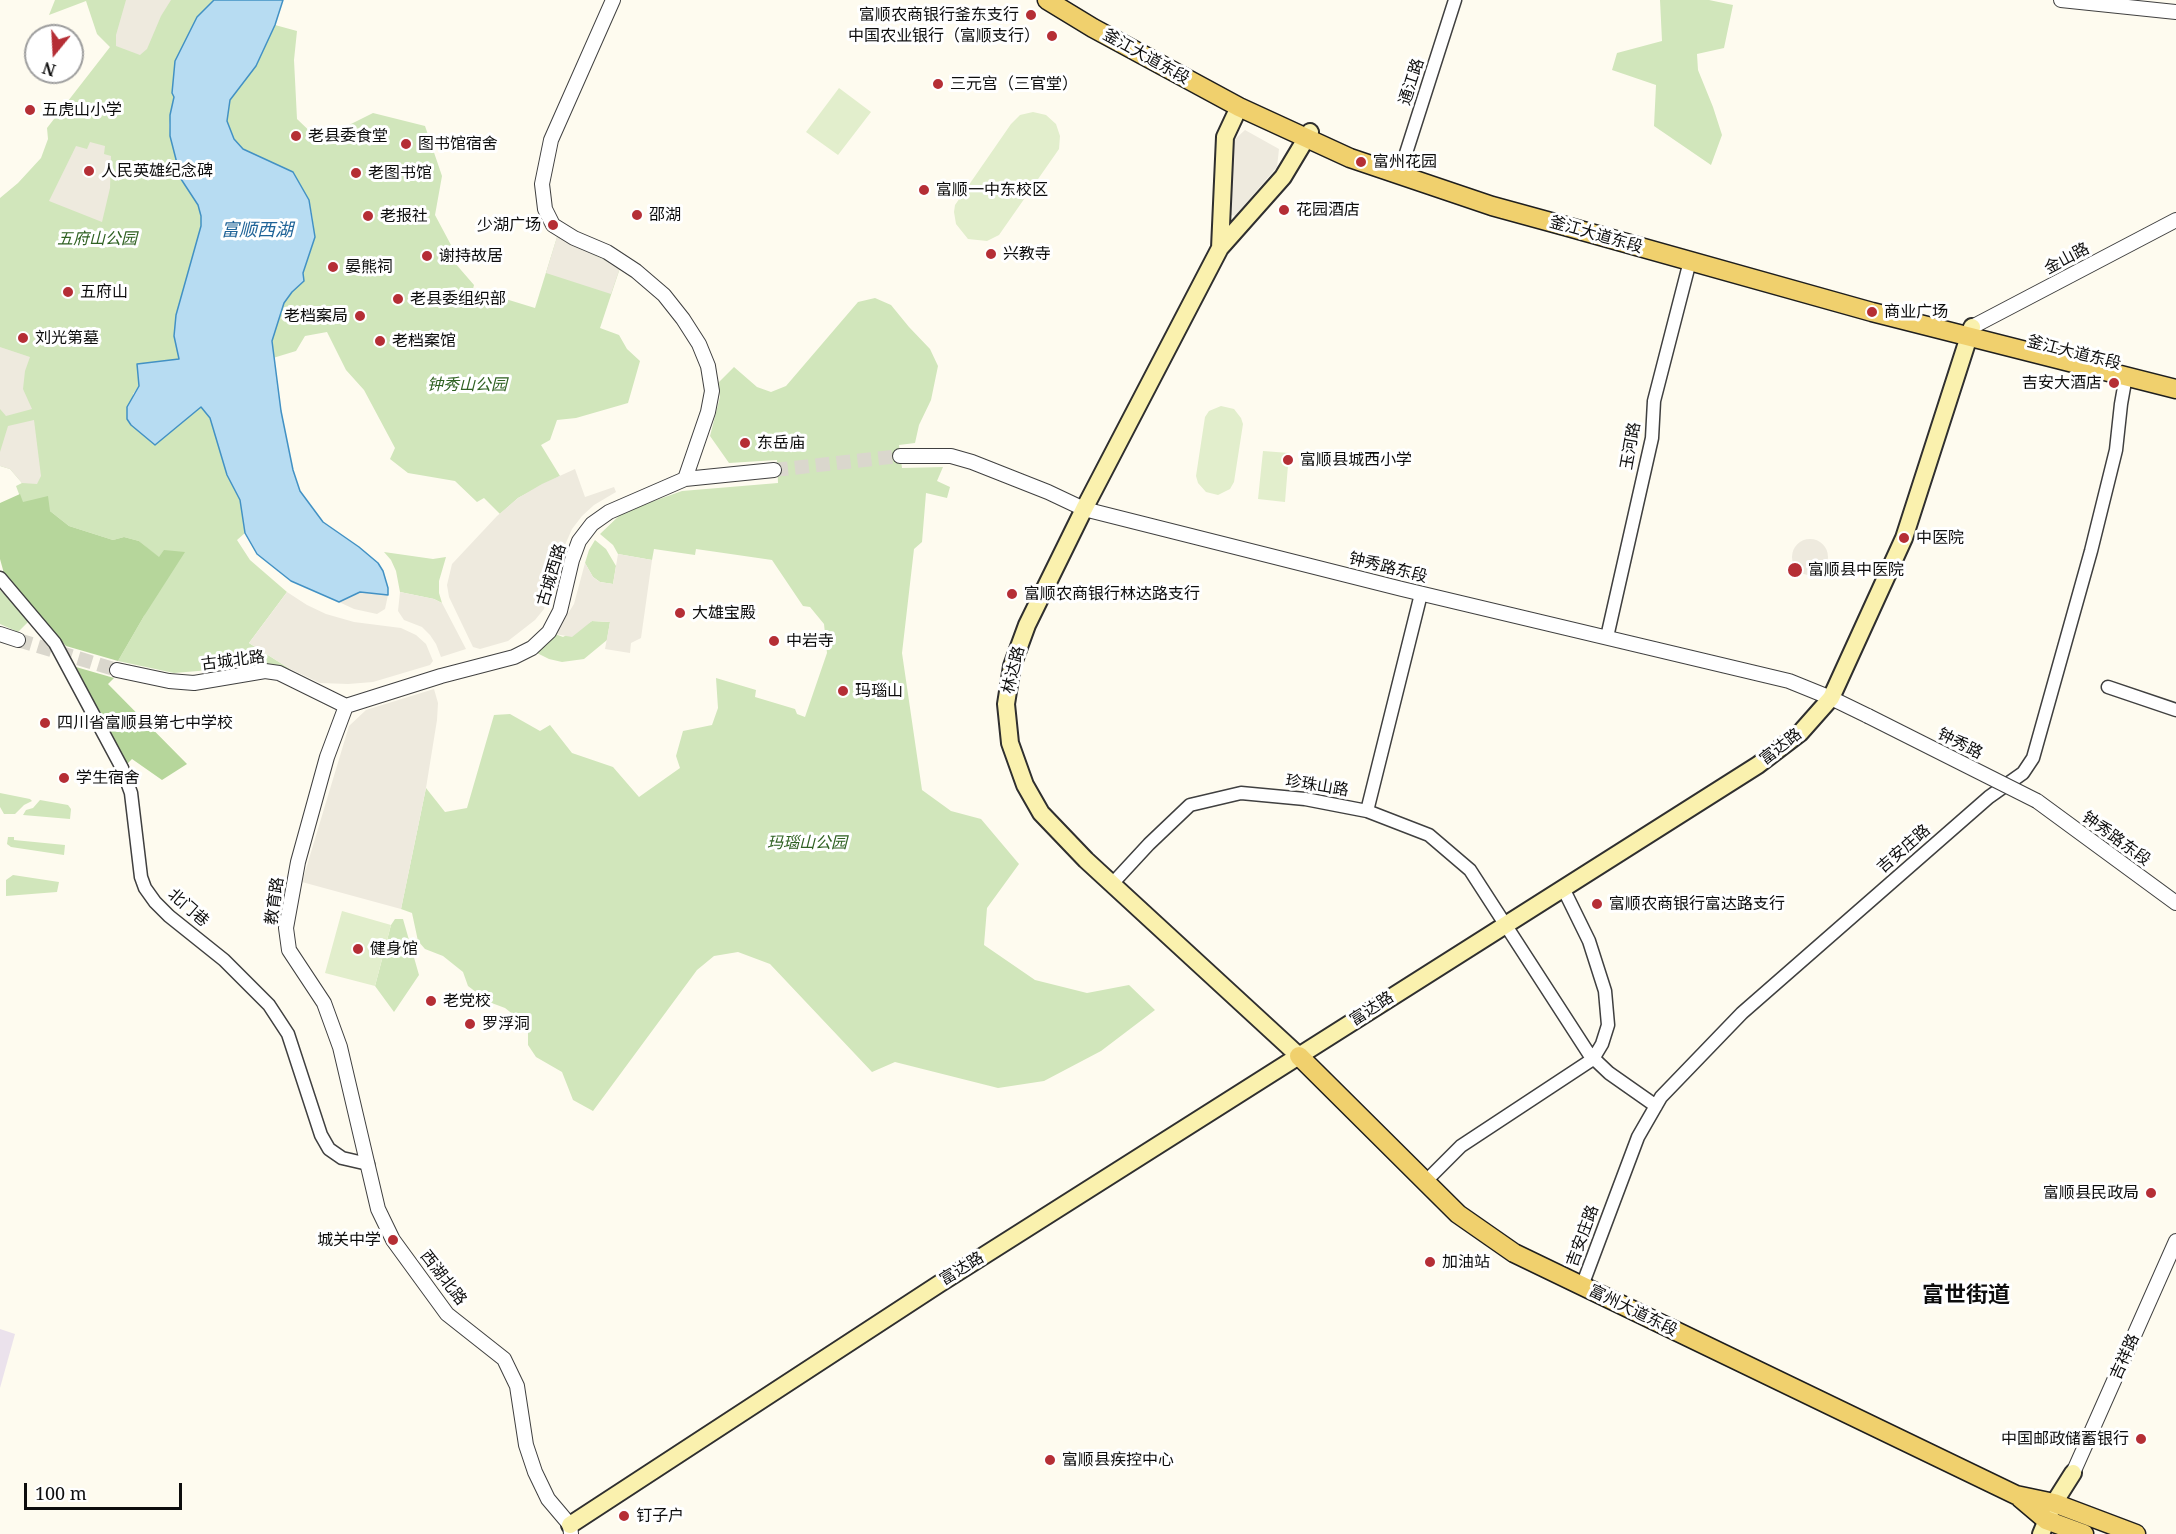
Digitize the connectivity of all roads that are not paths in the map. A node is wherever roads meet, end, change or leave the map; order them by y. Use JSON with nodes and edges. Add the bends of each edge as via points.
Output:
{"nodes":[{"id":1,"x":613,"y":0,"type":"edge"},
{"id":2,"x":1047,"y":0,"type":"edge"},
{"id":3,"x":1061,"y":0,"type":"edge"},
{"id":4,"x":1455,"y":0,"type":"edge"},
{"id":5,"x":2061,"y":0,"type":"edge"},
{"id":6,"x":2176,"y":12,"type":"edge"},
{"id":7,"x":1239,"y":107,"type":"junction"},
{"id":8,"x":1308,"y":136,"type":"junction"},
{"id":9,"x":1401,"y":171,"type":"junction"},
{"id":10,"x":2176,"y":220,"type":"edge"},
{"id":11,"x":1220,"y":248,"type":"junction"},
{"id":12,"x":1690,"y":261,"type":"junction"},
{"id":13,"x":1971,"y":332,"type":"junction"},
{"id":14,"x":2126,"y":376,"type":"junction"},
{"id":15,"x":2176,"y":379,"type":"edge"},
{"id":16,"x":2176,"y":389,"type":"edge"},
{"id":17,"x":900,"y":456,"type":"tunnel mouth"},
{"id":18,"x":774,"y":470,"type":"tunnel mouth"},
{"id":19,"x":685,"y":479,"type":"junction"},
{"id":20,"x":1084,"y":509,"type":"junction"},
{"id":21,"x":0,"y":578,"type":"edge"},
{"id":22,"x":1421,"y":594,"type":"junction"},
{"id":23,"x":0,"y":634,"type":"edge"},
{"id":24,"x":1607,"y":637,"type":"junction"},
{"id":25,"x":18,"y":640,"type":"tunnel mouth"},
{"id":26,"x":117,"y":670,"type":"tunnel mouth"},
{"id":27,"x":2108,"y":687,"type":"dead end"},
{"id":28,"x":1831,"y":698,"type":"junction"},
{"id":29,"x":346,"y":706,"type":"junction"},
{"id":30,"x":2176,"y":710,"type":"edge"},
{"id":31,"x":1869,"y":716,"type":"joint"},
{"id":32,"x":2037,"y":801,"type":"joint"},
{"id":33,"x":1367,"y":811,"type":"junction"},
{"id":34,"x":1112,"y":885,"type":"junction"},
{"id":35,"x":1563,"y":888,"type":"junction"},
{"id":36,"x":2176,"y":903,"type":"edge"},
{"id":37,"x":1506,"y":924,"type":"junction"},
{"id":38,"x":1299,"y":1056,"type":"junction"},
{"id":39,"x":1593,"y":1059,"type":"junction"},
{"id":40,"x":1656,"y":1106,"type":"junction"},
{"id":41,"x":368,"y":1164,"type":"junction"},
{"id":42,"x":1425,"y":1182,"type":"junction"},
{"id":43,"x":2176,"y":1241,"type":"edge"},
{"id":44,"x":1582,"y":1286,"type":"junction"},
{"id":45,"x":2073,"y":1473,"type":"joint"},
{"id":46,"x":2055,"y":1521,"type":"edge"},
{"id":47,"x":571,"y":1530,"type":"edge"},
{"id":48,"x":2084,"y":1534,"type":"edge"},
{"id":49,"x":2136,"y":1534,"type":"edge"}],
"edges":[{"from":1,"to":19,"type":"street","via":[[551,141],[542,184],[544,209],[553,225],[607,252],[664,295],[699,344],[712,391]]},
{"from":2,"to":7,"type":"main road","name":"釜江大道东段"},
{"from":3,"to":8,"type":"main road","name":"釜江大道东段"},
{"from":4,"to":9,"type":"street","name":"通江路"},
{"from":5,"to":6,"type":"street"},
{"from":7,"to":8,"type":"main road","name":"釜江大道东段"},
{"from":7,"to":11,"type":"main road","via":[[1225,137]]},
{"from":8,"to":9,"type":"main road","name":"釜江大道东段","via":[[1350,158]]},
{"from":8,"to":11,"type":"main road","via":[[1283,177]]},
{"from":9,"to":12,"type":"main road","name":"釜江大道东段","via":[[1492,206]]},
{"from":9,"to":13,"type":"main road","name":"釜江大道东段"},
{"from":10,"to":13,"type":"street","name":"金山路"},
{"from":11,"to":20,"type":"main road","name":"林达路"},
{"from":12,"to":13,"type":"main road","name":"釜江大道东段"},
{"from":12,"to":24,"type":"street","name":"玉河路","via":[[1654,401],[1652,438]]},
{"from":13,"to":14,"type":"main road","name":"釜江大道东段"},
{"from":13,"to":15,"type":"main road","name":"釜江大道东段"},
{"from":13,"to":28,"type":"main road","name":"富达路","via":[[1904,538]]},
{"from":14,"to":16,"type":"main road","name":"釜江大道东段"},
{"from":14,"to":40,"type":"street","name":"吉安庄路","via":[[2116,450],[2033,758],[2023,773],[1989,797],[1742,1013]]},
{"from":17,"to":20,"type":"street","name":"钟秀路东段","via":[[951,456],[972,462]]},
{"from":18,"to":19,"type":"street","name":"古城西路"},
{"from":19,"to":29,"type":"street","name":"古城西路","via":[[609,512],[592,524],[579,541],[572,560],[560,611],[549,632],[532,648],[514,657]]},
{"from":20,"to":22,"type":"street","name":"钟秀路东段"},
{"from":20,"to":34,"type":"main road","name":"林达路","via":[[1027,625],[1012,666],[1006,704],[1010,743],[1025,785],[1041,813]]},
{"from":21,"to":41,"type":"street","name":"北门巷","via":[[55,643],[122,768],[135,814],[141,877],[150,895],[269,1005],[288,1034],[329,1149],[342,1158]]},
{"from":22,"to":24,"type":"street","name":"钟秀路东段"},
{"from":22,"to":33,"type":"street"},
{"from":23,"to":25,"type":"street"},
{"from":24,"to":28,"type":"street","name":"钟秀路东段","via":[[1789,681]]},
{"from":26,"to":29,"type":"street","name":"古城北路","via":[[194,683],[279,672]]},
{"from":27,"to":30,"type":"street"},
{"from":28,"to":31,"type":"street","name":"钟秀路东段"},
{"from":28,"to":35,"type":"main road","name":"富达路","via":[[1800,734],[1758,765]]},
{"from":29,"to":41,"type":"street","name":"教育路","via":[[310,816],[286,928],[289,950],[324,1003],[340,1047]]},
{"from":31,"to":32,"type":"street","name":"钟秀路","bridge":true},
{"from":32,"to":36,"type":"street","name":"钟秀路东段"},
{"from":33,"to":34,"type":"street","name":"珍珠山路","via":[[1241,793],[1190,805]]},
{"from":33,"to":37,"type":"street","name":"珍珠山路","via":[[1429,835],[1470,870]]},
{"from":34,"to":38,"type":"main road","name":"林达路"},
{"from":35,"to":37,"type":"main road","name":"富达路"},
{"from":35,"to":39,"type":"street","via":[[1589,941],[1605,991],[1608,1025]]},
{"from":37,"to":38,"type":"main road","name":"富达路"},
{"from":37,"to":39,"type":"street","name":"珍珠山路"},
{"from":38,"to":42,"type":"main road","name":"富州大道东段"},
{"from":38,"to":47,"type":"main road","name":"富达路","via":[[939,1284]]},
{"from":39,"to":40,"type":"street","name":"珍珠山路"},
{"from":39,"to":42,"type":"street","via":[[1461,1146]]},
{"from":40,"to":44,"type":"street","name":"吉安庄路","via":[[1638,1137]]},
{"from":41,"to":47,"type":"street","name":"西湖北路","via":[[378,1209],[393,1240],[447,1314],[504,1359],[517,1386],[526,1444],[535,1472]]},
{"from":42,"to":44,"type":"main road","name":"富州大道东段","via":[[1458,1214],[1514,1253]]},
{"from":43,"to":45,"type":"street","name":"吉祥路"},
{"from":44,"to":46,"type":"main road","name":"富州大道东段","via":[[2016,1495]]},
{"from":45,"to":46,"type":"main road","name":"吉祥路"},
{"from":46,"to":48,"type":"main road"},
{"from":46,"to":49,"type":"main road"}]}
